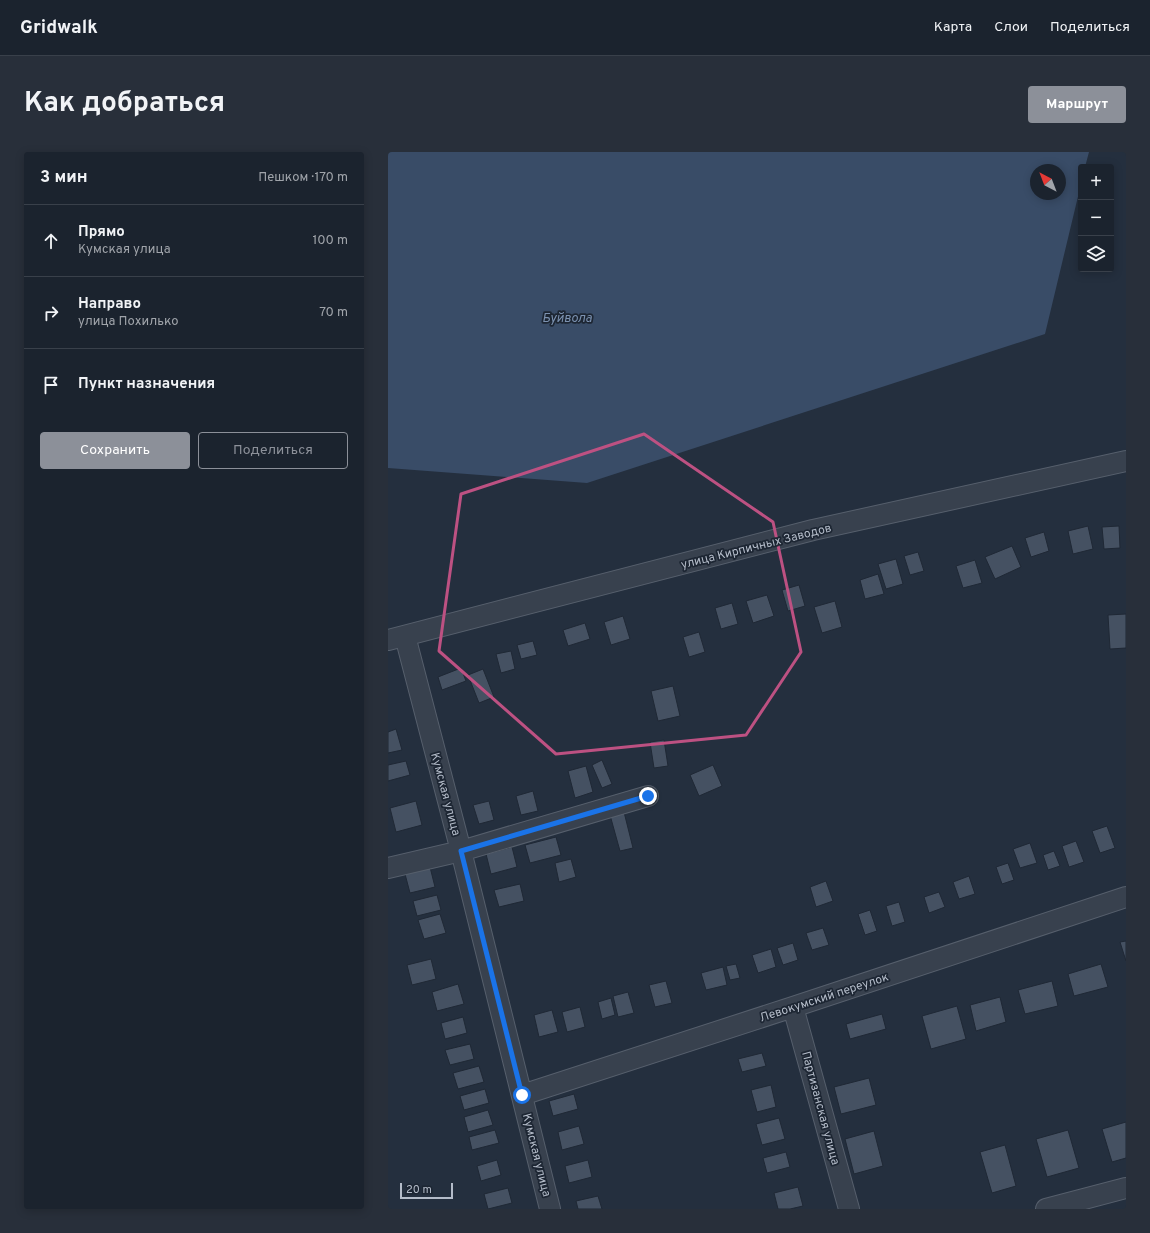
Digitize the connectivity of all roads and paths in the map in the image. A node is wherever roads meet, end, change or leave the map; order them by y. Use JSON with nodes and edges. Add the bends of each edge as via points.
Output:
{"nodes":[{"id":1,"x":1126,"y":462,"type":"edge"},
{"id":2,"x":396,"y":638,"type":"edge"},
{"id":3,"x":648,"y":796,"type":"dead end"},
{"id":4,"x":461,"y":851,"type":"junction"},
{"id":5,"x":388,"y":868,"type":"edge"},
{"id":6,"x":1126,"y":897,"type":"edge"},
{"id":7,"x":793,"y":1007,"type":"junction"},
{"id":8,"x":522,"y":1095,"type":"junction"},
{"id":9,"x":1126,"y":1188,"type":"edge"},
{"id":10,"x":550,"y":1209,"type":"edge"},
{"id":11,"x":849,"y":1209,"type":"edge"},
{"id":12,"x":1046,"y":1209,"type":"edge"}],
"edges":[{"from":1,"to":2,"type":"street","name":"улица Кирпичных Заводов","via":[[813,530]]},
{"from":2,"to":4,"type":"street","name":"Кумская улица"},
{"from":3,"to":4,"type":"street"},
{"from":4,"to":5,"type":"street"},
{"from":4,"to":8,"type":"street","name":"Кумская улица"},
{"from":6,"to":7,"type":"street","name":"Левокумский переулок"},
{"from":7,"to":8,"type":"street","name":"Левокумский переулок"},
{"from":7,"to":11,"type":"street","name":"Партизанская улица"},
{"from":8,"to":10,"type":"street","name":"Кумская улица"},
{"from":9,"to":12,"type":"street"}]}
